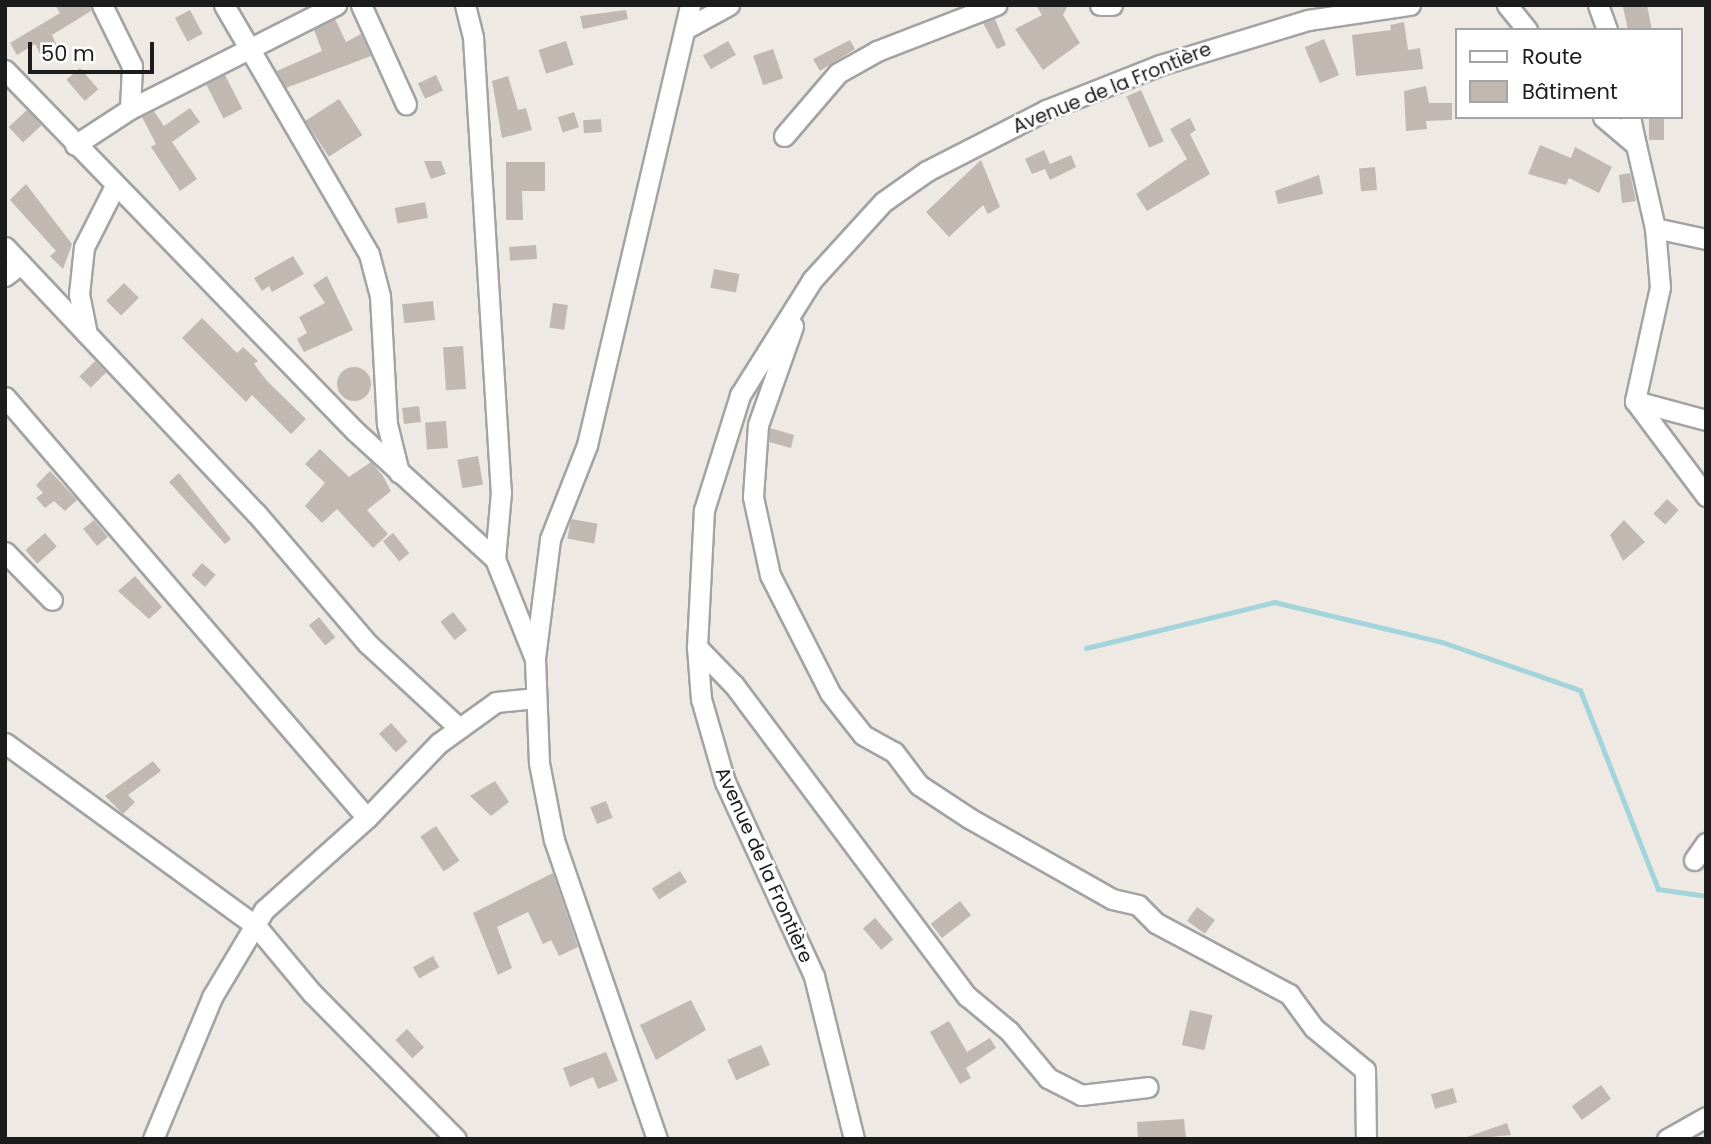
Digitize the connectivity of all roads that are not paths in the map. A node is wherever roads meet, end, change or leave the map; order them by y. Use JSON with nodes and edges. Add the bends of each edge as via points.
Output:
{"nodes":[{"id":1,"x":102,"y":5,"type":"edge"},
{"id":2,"x":224,"y":5,"type":"edge"},
{"id":3,"x":335,"y":5,"type":"edge"},
{"id":4,"x":361,"y":5,"type":"edge"},
{"id":5,"x":465,"y":5,"type":"edge"},
{"id":6,"x":690,"y":5,"type":"edge"},
{"id":7,"x":729,"y":5,"type":"edge"},
{"id":8,"x":996,"y":5,"type":"edge"},
{"id":9,"x":1100,"y":5,"type":"edge"},
{"id":10,"x":1112,"y":5,"type":"edge"},
{"id":11,"x":1410,"y":5,"type":"edge"},
{"id":12,"x":1507,"y":5,"type":"edge"},
{"id":13,"x":1598,"y":5,"type":"edge"},
{"id":14,"x":1366,"y":7,"type":"edge"},
{"id":15,"x":960,"y":11,"type":"edge"},
{"id":16,"x":1525,"y":28,"type":"edge"},
{"id":17,"x":1606,"y":28,"type":"edge"},
{"id":18,"x":685,"y":29,"type":"junction"},
{"id":19,"x":247,"y":49,"type":"junction"},
{"id":20,"x":5,"y":70,"type":"edge"},
{"id":21,"x":406,"y":104,"type":"dead end"},
{"id":22,"x":130,"y":109,"type":"junction"},
{"id":23,"x":1605,"y":119,"type":"edge"},
{"id":24,"x":1630,"y":119,"type":"edge"},
{"id":25,"x":783,"y":136,"type":"dead end"},
{"id":26,"x":75,"y":145,"type":"junction"},
{"id":27,"x":1636,"y":145,"type":"junction"},
{"id":28,"x":115,"y":186,"type":"junction"},
{"id":29,"x":1656,"y":228,"type":"junction"},
{"id":30,"x":1706,"y":239,"type":"edge"},
{"id":31,"x":5,"y":247,"type":"edge"},
{"id":32,"x":13,"y":270,"type":"edge"},
{"id":33,"x":812,"y":280,"type":"junction"},
{"id":34,"x":88,"y":335,"type":"junction"},
{"id":35,"x":5,"y":397,"type":"edge"},
{"id":36,"x":1635,"y":401,"type":"junction"},
{"id":37,"x":1706,"y":420,"type":"edge"},
{"id":38,"x":400,"y":474,"type":"junction"},
{"id":39,"x":1706,"y":496,"type":"edge"},
{"id":40,"x":5,"y":551,"type":"edge"},
{"id":41,"x":495,"y":559,"type":"junction"},
{"id":42,"x":52,"y":600,"type":"dead end"},
{"id":43,"x":697,"y":647,"type":"junction"},
{"id":44,"x":535,"y":659,"type":"junction"},
{"id":45,"x":536,"y":698,"type":"junction"},
{"id":46,"x":458,"y":728,"type":"junction"},
{"id":47,"x":7,"y":740,"type":"edge"},
{"id":48,"x":368,"y":818,"type":"junction"},
{"id":49,"x":256,"y":926,"type":"junction"},
{"id":50,"x":1148,"y":1087,"type":"dead end"},
{"id":51,"x":1706,"y":1117,"type":"edge"},
{"id":52,"x":153,"y":1139,"type":"edge"},
{"id":53,"x":456,"y":1139,"type":"edge"},
{"id":54,"x":657,"y":1139,"type":"edge"},
{"id":55,"x":854,"y":1139,"type":"edge"},
{"id":56,"x":1366,"y":1139,"type":"edge"},
{"id":57,"x":1668,"y":1139,"type":"edge"}],
"edges":[{"from":1,"to":22,"type":"street","via":[[132,66]]},
{"from":2,"to":19,"type":"street"},
{"from":3,"to":19,"type":"street"},
{"from":4,"to":21,"type":"street"},
{"from":5,"to":41,"type":"street","via":[[473,37],[501,492]]},
{"from":6,"to":18,"type":"street"},
{"from":7,"to":18,"type":"street"},
{"from":8,"to":15,"type":"street"},
{"from":9,"to":10,"type":"street"},
{"from":11,"to":14,"type":"street","name":"Avenue de la Frontière"},
{"from":12,"to":16,"type":"street"},
{"from":13,"to":17,"type":"street"},
{"from":14,"to":33,"type":"street","name":"Avenue de la Frontière","via":[[1245,36],[1046,110],[927,171],[883,202]]},
{"from":15,"to":25,"type":"street","via":[[838,73]]},
{"from":18,"to":44,"type":"street","via":[[587,445],[550,539]]},
{"from":19,"to":22,"type":"street"},
{"from":19,"to":38,"type":"street","via":[[369,254],[380,296],[387,424]]},
{"from":20,"to":26,"type":"street"},
{"from":22,"to":26,"type":"street"},
{"from":23,"to":27,"type":"street"},
{"from":24,"to":27,"type":"street"},
{"from":26,"to":28,"type":"street"},
{"from":27,"to":29,"type":"street"},
{"from":28,"to":34,"type":"street","via":[[84,247],[79,294]]},
{"from":28,"to":38,"type":"street"},
{"from":29,"to":30,"type":"street"},
{"from":29,"to":36,"type":"street","via":[[1660,287]]},
{"from":31,"to":32,"type":"street"},
{"from":32,"to":34,"type":"street"},
{"from":33,"to":43,"type":"street","name":"Avenue de la Frontière","via":[[740,395],[715,461],[698,566]]},
{"from":33,"to":56,"type":"street","via":[[758,425],[752,487],[769,575],[825,686],[863,735],[894,752],[919,785],[969,818],[1112,898],[1138,905],[1156,923],[1289,993],[1314,1028],[1365,1070]]},
{"from":34,"to":46,"type":"street","via":[[256,513],[368,644]]},
{"from":35,"to":48,"type":"street"},
{"from":36,"to":37,"type":"street"},
{"from":36,"to":39,"type":"street"},
{"from":38,"to":41,"type":"street"},
{"from":40,"to":42,"type":"street"},
{"from":41,"to":44,"type":"street"},
{"from":43,"to":50,"type":"street","via":[[734,685],[967,996],[1009,1031],[1048,1078],[1081,1095]]},
{"from":43,"to":55,"type":"street","name":"Avenue de la Frontière","via":[[705,717],[724,782],[814,976]]},
{"from":44,"to":45,"type":"street"},
{"from":45,"to":46,"type":"street","via":[[496,702]]},
{"from":45,"to":54,"type":"street","via":[[539,763],[554,840]]},
{"from":46,"to":48,"type":"street"},
{"from":47,"to":49,"type":"street"},
{"from":48,"to":49,"type":"street","via":[[277,895]]},
{"from":49,"to":52,"type":"street","via":[[212,997]]},
{"from":49,"to":53,"type":"street","via":[[312,993]]},
{"from":51,"to":57,"type":"street"}]}
